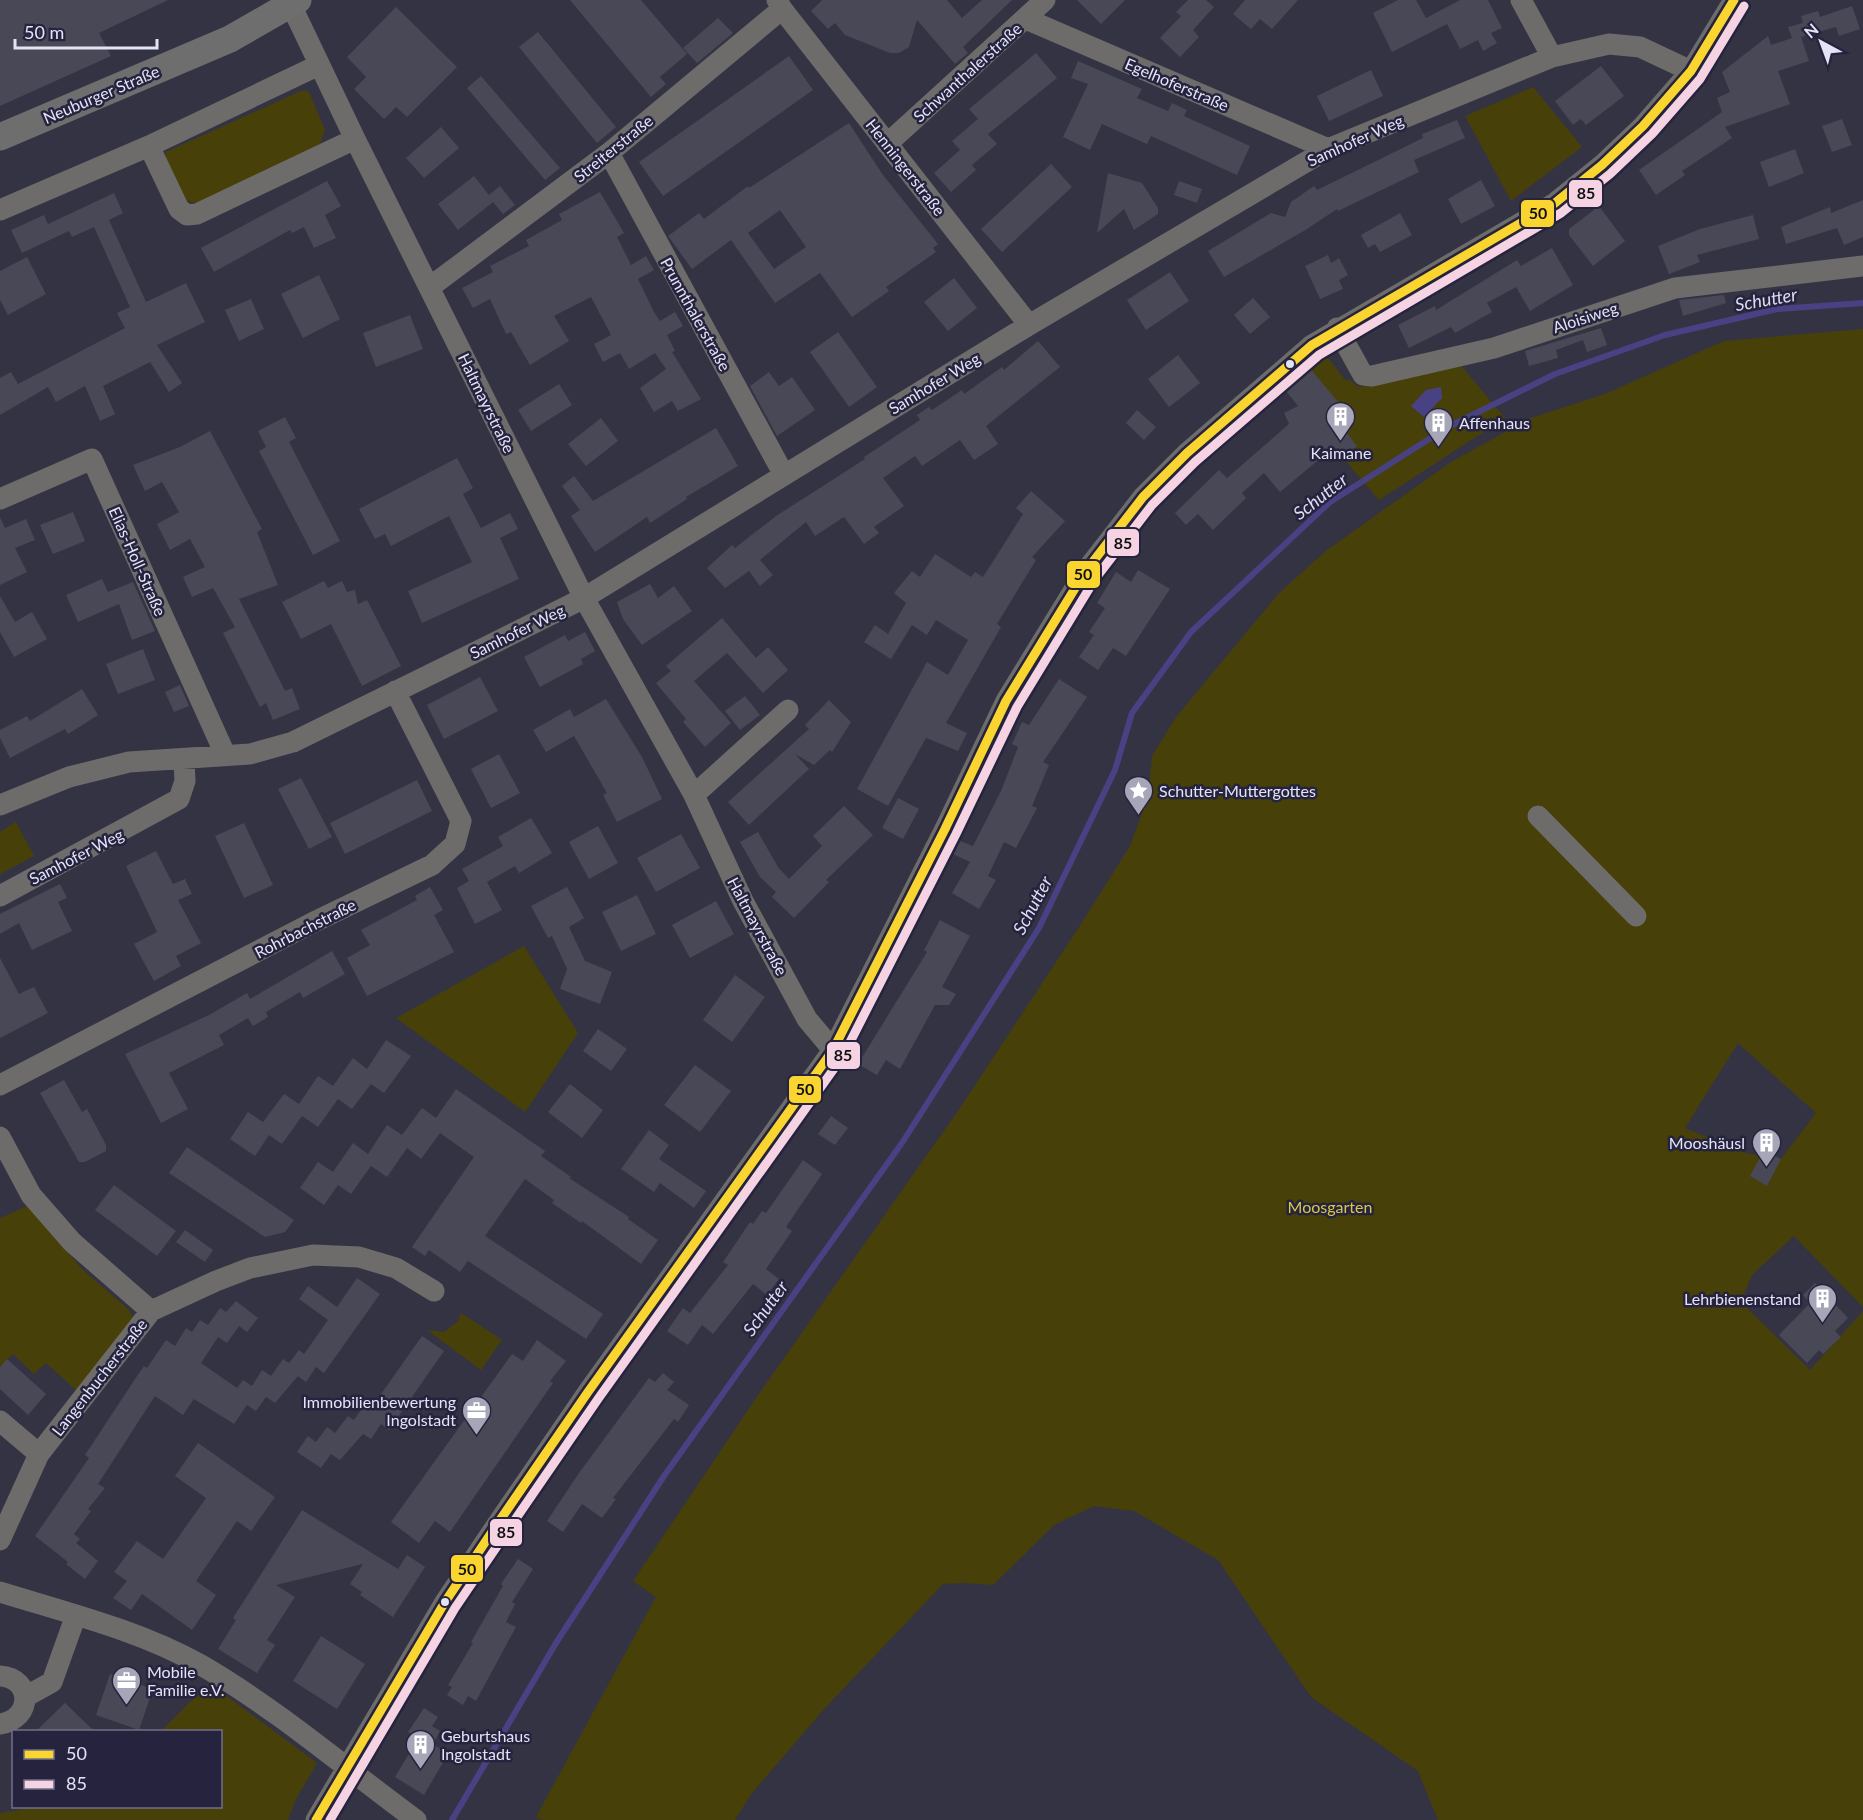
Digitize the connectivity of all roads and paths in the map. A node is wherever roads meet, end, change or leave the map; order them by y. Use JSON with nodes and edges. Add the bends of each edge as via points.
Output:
{"nodes":[{"id":1,"x":1045,"y":0,"type":"edge"},
{"id":2,"x":1521,"y":0,"type":"edge"},
{"id":3,"x":1734,"y":0,"type":"edge"},
{"id":4,"x":294,"y":2,"type":"edge"},
{"id":5,"x":779,"y":4,"type":"edge"},
{"id":6,"x":1026,"y":19,"type":"junction"},
{"id":7,"x":1552,"y":57,"type":"junction"},
{"id":8,"x":319,"y":65,"type":"junction"},
{"id":9,"x":1691,"y":71,"type":"junction"},
{"id":10,"x":0,"y":136,"type":"edge"},
{"id":11,"x":354,"y":139,"type":"junction"},
{"id":12,"x":887,"y":144,"type":"junction"},
{"id":13,"x":149,"y":146,"type":"junction"},
{"id":14,"x":1328,"y":149,"type":"junction"},
{"id":15,"x":609,"y":153,"type":"junction"},
{"id":16,"x":0,"y":210,"type":"edge"},
{"id":17,"x":1863,"y":266,"type":"edge"},
{"id":18,"x":430,"y":287,"type":"junction"},
{"id":19,"x":1029,"y":325,"type":"junction"},
{"id":20,"x":1337,"y":328,"type":"junction"},
{"id":21,"x":784,"y":475,"type":"junction"},
{"id":22,"x":0,"y":499,"type":"edge"},
{"id":23,"x":584,"y":598,"type":"junction"},
{"id":24,"x":395,"y":691,"type":"junction"},
{"id":25,"x":788,"y":710,"type":"dead end"},
{"id":26,"x":225,"y":754,"type":"junction"},
{"id":27,"x":184,"y":760,"type":"junction"},
{"id":28,"x":694,"y":795,"type":"junction"},
{"id":29,"x":0,"y":806,"type":"edge"},
{"id":30,"x":1538,"y":816,"type":"dead end"},
{"id":31,"x":0,"y":896,"type":"edge"},
{"id":32,"x":1636,"y":916,"type":"dead end"},
{"id":33,"x":832,"y":1050,"type":"junction"},
{"id":34,"x":0,"y":1085,"type":"edge"},
{"id":35,"x":0,"y":1137,"type":"edge"},
{"id":36,"x":434,"y":1291,"type":"dead end"},
{"id":37,"x":152,"y":1311,"type":"junction"},
{"id":38,"x":0,"y":1421,"type":"edge"},
{"id":39,"x":39,"y":1454,"type":"junction"},
{"id":40,"x":0,"y":1540,"type":"edge"},
{"id":41,"x":0,"y":1592,"type":"edge"},
{"id":42,"x":76,"y":1615,"type":"junction"},
{"id":43,"x":0,"y":1676,"type":"edge"},
{"id":44,"x":25,"y":1697,"type":"junction"},
{"id":45,"x":0,"y":1724,"type":"edge"},
{"id":46,"x":346,"y":1767,"type":"junction"},
{"id":47,"x":316,"y":1820,"type":"edge"},
{"id":48,"x":416,"y":1820,"type":"edge"}],
"edges":[{"from":1,"to":6,"type":"street","name":"Schwanthalerstraße"},
{"from":2,"to":7,"type":"street"},
{"from":3,"to":9,"type":"street"},
{"from":4,"to":8,"type":"street","name":"Haltmayrstraße"},
{"from":4,"to":10,"type":"main road","name":"Neuburger Straße","via":[[230,39]]},
{"from":5,"to":12,"type":"street","name":"Henningerstraße"},
{"from":5,"to":15,"type":"street","name":"Streiterstraße"},
{"from":6,"to":12,"type":"street","name":"Schwanthalerstraße"},
{"from":6,"to":14,"type":"street","name":"Egelhoferstraße"},
{"from":7,"to":9,"type":"street","name":"Samhofer Weg","via":[[1609,44],[1640,47]]},
{"from":7,"to":14,"type":"street","name":"Samhofer Weg"},
{"from":8,"to":11,"type":"street","name":"Haltmayrstraße"},
{"from":8,"to":13,"type":"street"},
{"from":9,"to":20,"type":"street","via":[[1643,126],[1555,203]]},
{"from":11,"to":13,"type":"street","via":[[197,214],[179,209]]},
{"from":11,"to":18,"type":"street","name":"Haltmayrstraße"},
{"from":12,"to":19,"type":"street","name":"Henningerstraße"},
{"from":13,"to":16,"type":"street"},
{"from":14,"to":19,"type":"street","name":"Samhofer Weg"},
{"from":15,"to":18,"type":"street","name":"Streiterstraße"},
{"from":15,"to":21,"type":"street","name":"Prunnthalerstraße"},
{"from":17,"to":20,"type":"street","name":"Aloisiweg","via":[[1675,288],[1494,348],[1372,376],[1363,375]]},
{"from":18,"to":23,"type":"street","name":"Haltmayrstraße"},
{"from":19,"to":21,"type":"street","name":"Samhofer Weg"},
{"from":20,"to":33,"type":"street","via":[[1289,364],[1187,453],[1143,497],[1085,572],[1006,701]]},
{"from":21,"to":23,"type":"street","name":"Samhofer Weg"},
{"from":22,"to":26,"type":"street","name":"Elias-Holl-Straße","via":[[92,459]]},
{"from":23,"to":24,"type":"street","name":"Samhofer Weg"},
{"from":23,"to":28,"type":"street","name":"Haltmayrstraße"},
{"from":24,"to":26,"type":"street","name":"Samhofer Weg","via":[[293,742],[250,754]]},
{"from":24,"to":34,"type":"street","name":"Rohrbachstraße","via":[[461,821],[455,844],[432,865]]},
{"from":25,"to":28,"type":"street"},
{"from":26,"to":27,"type":"street","name":"Samhofer Weg"},
{"from":27,"to":29,"type":"street","name":"Samhofer Weg","via":[[129,762],[69,777]]},
{"from":27,"to":31,"type":"street","name":"Samhofer Weg","via":[[185,781],[179,799]]},
{"from":28,"to":33,"type":"street","name":"Haltmayrstraße","via":[[748,911],[807,1019]]},
{"from":30,"to":32,"type":"street"},
{"from":33,"to":46,"type":"street","via":[[505,1513]]},
{"from":35,"to":37,"type":"street","via":[[32,1195],[72,1242]]},
{"from":36,"to":37,"type":"street","name":"Langenbucherstraße","via":[[396,1268],[359,1257],[313,1255],[250,1268]]},
{"from":37,"to":39,"type":"street","name":"Langenbucherstraße"},
{"from":38,"to":39,"type":"street"},
{"from":39,"to":40,"type":"street","name":"Langenbucherstraße"},
{"from":41,"to":42,"type":"street"},
{"from":42,"to":44,"type":"street","via":[[52,1682]]},
{"from":42,"to":46,"type":"street","via":[[121,1628],[201,1665]]},
{"from":43,"to":44,"type":"street","via":[[18,1683]]},
{"from":44,"to":45,"type":"street","via":[[16,1719]]},
{"from":46,"to":47,"type":"street"},
{"from":46,"to":48,"type":"street"}]}
